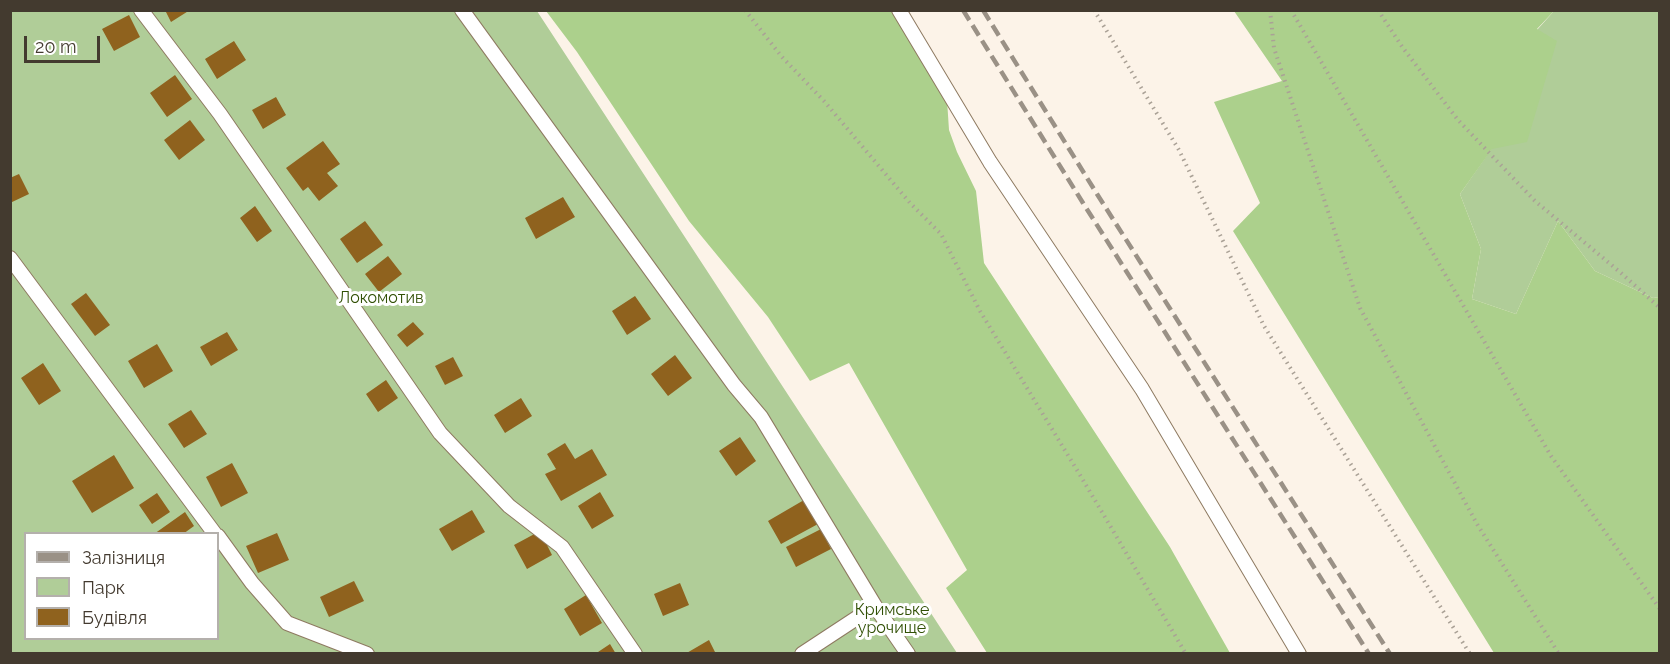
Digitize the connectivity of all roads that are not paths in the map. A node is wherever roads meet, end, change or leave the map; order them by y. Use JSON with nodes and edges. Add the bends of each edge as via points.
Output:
{"nodes":[{"id":1,"x":141,"y":10,"type":"edge"},
{"id":2,"x":462,"y":10,"type":"edge"},
{"id":3,"x":899,"y":10,"type":"edge"},
{"id":4,"x":10,"y":258,"type":"edge"},
{"id":5,"x":214,"y":532,"type":"edge"},
{"id":6,"x":219,"y":539,"type":"edge"},
{"id":7,"x":875,"y":606,"type":"junction"},
{"id":8,"x":368,"y":654,"type":"edge"},
{"id":9,"x":635,"y":654,"type":"edge"},
{"id":10,"x":802,"y":654,"type":"edge"},
{"id":11,"x":908,"y":654,"type":"edge"},
{"id":12,"x":1299,"y":654,"type":"edge"}],
"edges":[{"from":1,"to":9,"type":"lane","via":[[220,114],[440,433],[509,506],[562,547]]},
{"from":2,"to":7,"type":"lane","via":[[761,417]]},
{"from":3,"to":12,"type":"lane","via":[[990,162],[1142,389]]},
{"from":4,"to":5,"type":"lane"},
{"from":6,"to":8,"type":"lane","via":[[287,623]]},
{"from":7,"to":10,"type":"lane"},
{"from":7,"to":11,"type":"lane"}]}
